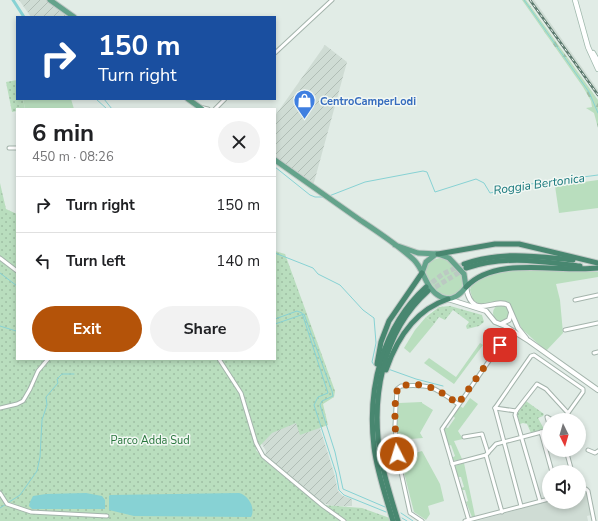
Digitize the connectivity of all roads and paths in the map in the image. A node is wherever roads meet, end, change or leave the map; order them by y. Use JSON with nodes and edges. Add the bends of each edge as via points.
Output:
{"nodes":[{"id":1,"x":50,"y":0,"type":"edge"},
{"id":2,"x":332,"y":0,"type":"edge"},
{"id":3,"x":575,"y":0,"type":"edge"},
{"id":4,"x":73,"y":16,"type":"edge"},
{"id":5,"x":583,"y":28,"type":"junction"},
{"id":6,"x":276,"y":52,"type":"edge"},
{"id":7,"x":598,"y":62,"type":"edge"},
{"id":8,"x":598,"y":69,"type":"edge"},
{"id":9,"x":190,"y":100,"type":"edge"},
{"id":10,"x":224,"y":100,"type":"edge"},
{"id":11,"x":200,"y":108,"type":"edge"},
{"id":12,"x":217,"y":108,"type":"edge"},
{"id":13,"x":9,"y":148,"type":"dead end"},
{"id":14,"x":16,"y":148,"type":"edge"},
{"id":15,"x":276,"y":161,"type":"edge"},
{"id":16,"x":395,"y":245,"type":"junction"},
{"id":17,"x":437,"y":254,"type":"junction"},
{"id":18,"x":0,"y":258,"type":"edge"},
{"id":19,"x":598,"y":263,"type":"edge"},
{"id":20,"x":598,"y":268,"type":"edge"},
{"id":21,"x":16,"y":270,"type":"edge"},
{"id":22,"x":422,"y":273,"type":"junction"},
{"id":23,"x":466,"y":287,"type":"junction"},
{"id":24,"x":598,"y":295,"type":"edge"},
{"id":25,"x":448,"y":299,"type":"junction"},
{"id":26,"x":575,"y":300,"type":"dead end"},
{"id":27,"x":496,"y":304,"type":"junction"},
{"id":28,"x":511,"y":310,"type":"junction"},
{"id":29,"x":491,"y":317,"type":"junction"},
{"id":30,"x":598,"y":322,"type":"edge"},
{"id":31,"x":500,"y":324,"type":"junction"},
{"id":32,"x":565,"y":330,"type":"dead end"},
{"id":33,"x":529,"y":341,"type":"junction"},
{"id":34,"x":500,"y":345,"type":"dead end"},
{"id":35,"x":598,"y":352,"type":"edge"},
{"id":36,"x":594,"y":353,"type":"dead end"},
{"id":37,"x":47,"y":360,"type":"edge"},
{"id":38,"x":220,"y":360,"type":"edge"},
{"id":39,"x":566,"y":367,"type":"junction"},
{"id":40,"x":557,"y":371,"type":"junction"},
{"id":41,"x":565,"y":376,"type":"junction"},
{"id":42,"x":380,"y":390,"type":"junction"},
{"id":43,"x":598,"y":390,"type":"edge"},
{"id":44,"x":374,"y":394,"type":"junction"},
{"id":45,"x":458,"y":404,"type":"junction"},
{"id":46,"x":0,"y":408,"type":"edge"},
{"id":47,"x":495,"y":408,"type":"junction"},
{"id":48,"x":516,"y":412,"type":"junction"},
{"id":49,"x":568,"y":413,"type":"joint"},
{"id":50,"x":541,"y":432,"type":"joint"},
{"id":51,"x":464,"y":437,"type":"dead end"},
{"id":52,"x":521,"y":438,"type":"junction"},
{"id":53,"x":503,"y":442,"type":"junction"},
{"id":54,"x":588,"y":450,"type":"dead end"},
{"id":55,"x":598,"y":451,"type":"edge"},
{"id":56,"x":487,"y":454,"type":"junction"},
{"id":57,"x":452,"y":464,"type":"junction"},
{"id":58,"x":550,"y":465,"type":"edge"},
{"id":59,"x":586,"y":490,"type":"edge"},
{"id":60,"x":0,"y":494,"type":"edge"},
{"id":61,"x":540,"y":501,"type":"joint"},
{"id":62,"x":521,"y":506,"type":"junction"},
{"id":63,"x":502,"y":512,"type":"junction"},
{"id":64,"x":107,"y":516,"type":"dead end"},
{"id":65,"x":344,"y":521,"type":"edge"},
{"id":66,"x":393,"y":521,"type":"edge"},
{"id":67,"x":398,"y":521,"type":"edge"},
{"id":68,"x":422,"y":521,"type":"edge"},
{"id":69,"x":468,"y":521,"type":"edge"},
{"id":70,"x":594,"y":521,"type":"edge"}],
"edges":[{"from":1,"to":4,"type":"main road"},
{"from":2,"to":6,"type":"street"},
{"from":3,"to":5,"type":"main road"},
{"from":5,"to":7,"type":"main road"},
{"from":5,"to":8,"type":"main road"},
{"from":9,"to":11,"type":"main road"},
{"from":10,"to":12,"type":"street"},
{"from":13,"to":14,"type":"street"},
{"from":15,"to":16,"type":"main road"},
{"from":16,"to":17,"type":"main road","via":[[418,253]]},
{"from":16,"to":22,"type":"main road","via":[[414,260]]},
{"from":17,"to":19,"type":"highway","via":[[495,244],[519,244]]},
{"from":17,"to":22,"type":"main road","via":[[426,262]]},
{"from":17,"to":23,"type":"main road","via":[[448,258],[460,268],[464,274]]},
{"from":18,"to":21,"type":"street"},
{"from":19,"to":20,"type":"highway","via":[[518,254],[487,257],[465,266],[515,259]]},
{"from":20,"to":23,"type":"highway","via":[[507,269],[482,274]]},
{"from":22,"to":25,"type":"main road","via":[[432,290]]},
{"from":22,"to":44,"type":"highway","via":[[393,312],[384,332],[372,388]]},
{"from":23,"to":25,"type":"main road","via":[[457,296]]},
{"from":23,"to":27,"type":"street","via":[[469,297],[475,304],[485,307]]},
{"from":24,"to":26,"type":"street"},
{"from":25,"to":29,"type":"street","via":[[479,308]]},
{"from":25,"to":42,"type":"highway","via":[[424,310],[408,327],[390,357]]},
{"from":27,"to":28,"type":"street","via":[[505,304]]},
{"from":27,"to":29,"type":"street","via":[[491,310]]},
{"from":28,"to":31,"type":"street","via":[[509,320]]},
{"from":28,"to":33,"type":"street","via":[[518,328]]},
{"from":29,"to":31,"type":"street"},
{"from":30,"to":32,"type":"street"},
{"from":31,"to":33,"type":"street"},
{"from":33,"to":39,"type":"street"},
{"from":34,"to":45,"type":"street"},
{"from":35,"to":36,"type":"street"},
{"from":37,"to":46,"type":"street","via":[[38,371],[23,401]]},
{"from":38,"to":65,"type":"street","via":[[241,394],[260,452],[266,460]]},
{"from":39,"to":40,"type":"street"},
{"from":39,"to":41,"type":"street"},
{"from":39,"to":43,"type":"street"},
{"from":40,"to":41,"type":"street"},
{"from":40,"to":47,"type":"street","via":[[533,355]]},
{"from":41,"to":49,"type":"street","via":[[583,390]]},
{"from":42,"to":44,"type":"highway","via":[[385,362],[394,335],[427,289],[405,309],[393,328],[381,360]]},
{"from":42,"to":67,"type":"highway","via":[[377,419],[379,449]]},
{"from":44,"to":66,"type":"highway","via":[[374,446]]},
{"from":45,"to":57,"type":"street","via":[[442,429]]},
{"from":45,"to":68,"type":"street","via":[[433,387],[401,386],[397,389],[395,432],[398,458],[410,513]]},
{"from":47,"to":48,"type":"street"},
{"from":47,"to":53,"type":"street"},
{"from":48,"to":49,"type":"street","via":[[537,384],[546,389]]},
{"from":48,"to":52,"type":"street"},
{"from":50,"to":52,"type":"street"},
{"from":50,"to":58,"type":"street"},
{"from":51,"to":56,"type":"street","via":[[482,434]]},
{"from":52,"to":53,"type":"street"},
{"from":52,"to":61,"type":"street"},
{"from":53,"to":56,"type":"street","via":[[496,444]]},
{"from":53,"to":62,"type":"street"},
{"from":54,"to":55,"type":"street","via":[[595,453]]},
{"from":56,"to":57,"type":"street"},
{"from":56,"to":63,"type":"street"},
{"from":57,"to":69,"type":"street"},
{"from":59,"to":70,"type":"street"},
{"from":60,"to":64,"type":"street","via":[[6,502],[28,512]]},
{"from":61,"to":62,"type":"street"},
{"from":62,"to":63,"type":"street"},
{"from":63,"to":69,"type":"street"}]}
